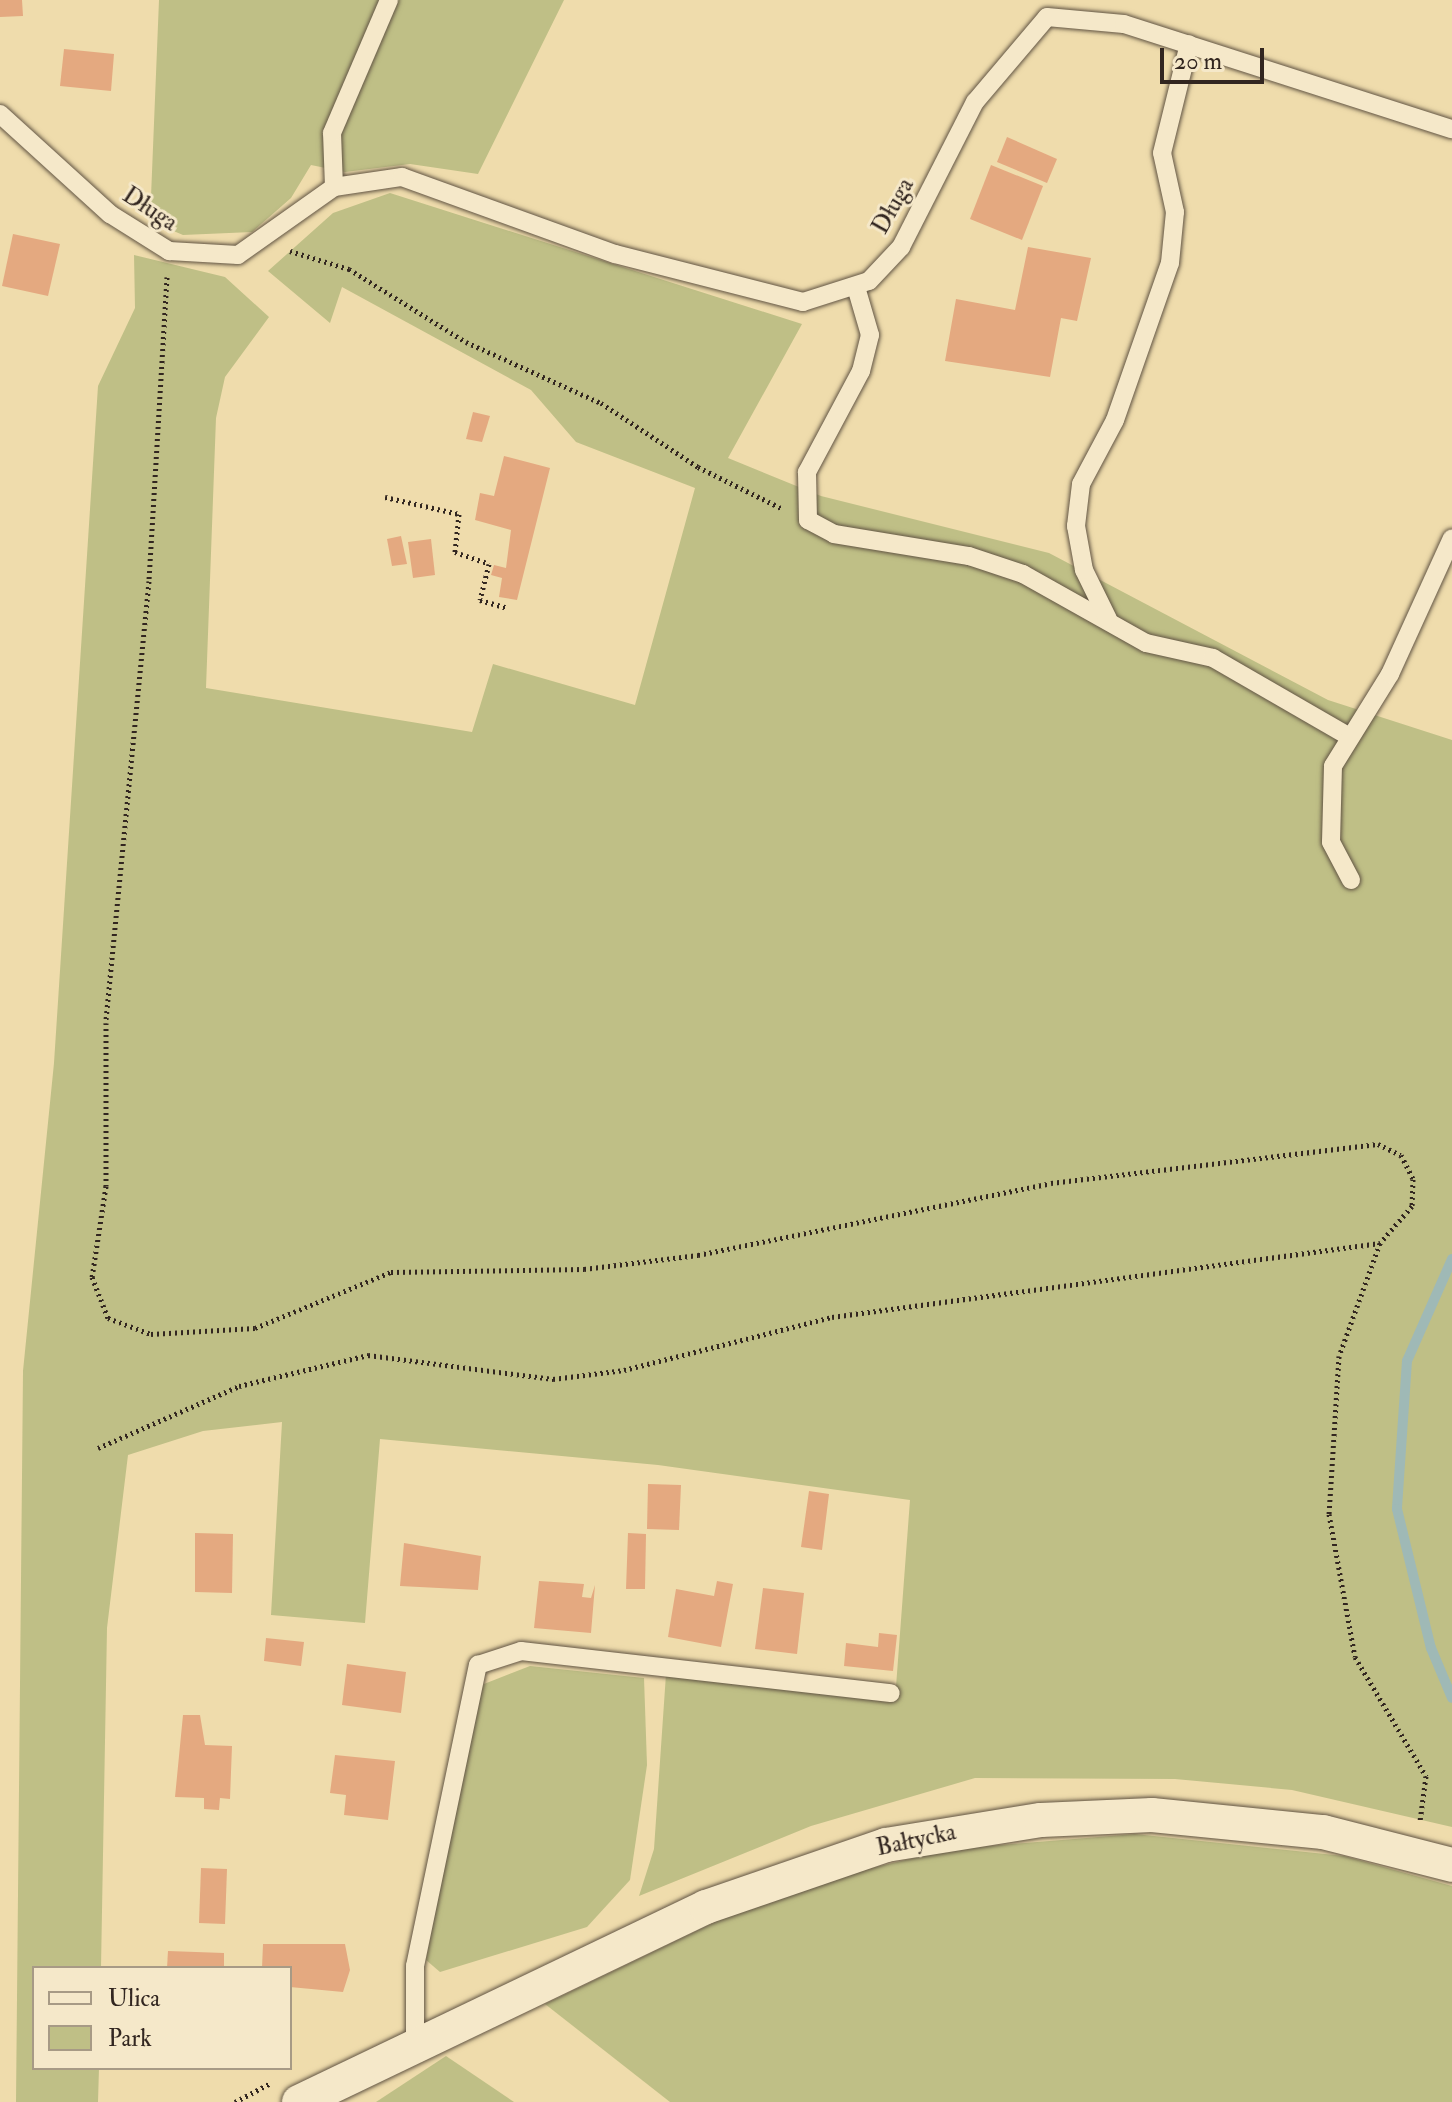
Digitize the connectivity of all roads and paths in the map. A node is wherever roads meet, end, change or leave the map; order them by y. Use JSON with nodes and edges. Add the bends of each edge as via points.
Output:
{"nodes":[{"id":1,"x":389,"y":0,"type":"edge"},
{"id":2,"x":1189,"y":44,"type":"junction"},
{"id":3,"x":0,"y":114,"type":"edge"},
{"id":4,"x":1452,"y":129,"type":"edge"},
{"id":5,"x":334,"y":187,"type":"junction"},
{"id":6,"x":169,"y":251,"type":"junction"},
{"id":7,"x":303,"y":252,"type":"dead end"},
{"id":8,"x":856,"y":287,"type":"junction"},
{"id":9,"x":385,"y":497,"type":"dead end"},
{"id":10,"x":808,"y":520,"type":"junction"},
{"id":11,"x":1452,"y":538,"type":"edge"},
{"id":12,"x":508,"y":608,"type":"dead end"},
{"id":13,"x":1115,"y":629,"type":"junction"},
{"id":14,"x":1350,"y":737,"type":"junction"},
{"id":15,"x":1351,"y":880,"type":"dead end"},
{"id":16,"x":1380,"y":1243,"type":"junction"},
{"id":17,"x":98,"y":1448,"type":"dead end"},
{"id":18,"x":891,"y":1693,"type":"dead end"},
{"id":19,"x":1412,"y":1853,"type":"junction"},
{"id":20,"x":1452,"y":1865,"type":"edge"},
{"id":21,"x":415,"y":2047,"type":"junction"},
{"id":22,"x":299,"y":2102,"type":"edge"}],
"edges":[{"from":1,"to":5,"type":"lane","via":[[332,133]]},
{"from":2,"to":4,"type":"lane","name":"Długa"},
{"from":2,"to":8,"type":"lane","name":"Długa","via":[[1089,16],[1047,17],[975,102],[901,247]]},
{"from":2,"to":13,"type":"lane","via":[[1162,153],[1175,212],[1170,263],[1131,378],[1081,484],[1076,526],[1084,570]]},
{"from":3,"to":6,"type":"lane","name":"Długa","via":[[110,214]]},
{"from":5,"to":6,"type":"lane","name":"Długa","via":[[238,255]]},
{"from":5,"to":8,"type":"lane","name":"Długa","via":[[402,177],[615,254],[803,302]]},
{"from":6,"to":16,"type":"path","via":[[149,581],[106,1023],[106,1186],[93,1266],[95,1298],[108,1318],[128,1330],[255,1328],[391,1272],[584,1269],[698,1255],[1051,1183],[1354,1144],[1401,1155],[1413,1179],[1412,1206]]},
{"from":7,"to":10,"type":"path","via":[[369,281],[466,342],[601,403],[698,467]]},
{"from":8,"to":10,"type":"lane","via":[[870,335],[861,371],[807,472]]},
{"from":9,"to":12,"type":"path","via":[[459,514],[455,552],[489,564],[480,600]]},
{"from":10,"to":13,"type":"lane","via":[[834,534],[969,556],[1023,574]]},
{"from":11,"to":14,"type":"lane","via":[[1390,674]]},
{"from":13,"to":14,"type":"lane","via":[[1213,658]]},
{"from":14,"to":15,"type":"lane","via":[[1333,766],[1329,805],[1331,842]]},
{"from":16,"to":17,"type":"path","via":[[832,1317],[624,1370],[553,1379],[368,1355],[239,1386]]},
{"from":16,"to":19,"type":"path","via":[[1339,1356],[1329,1514],[1355,1657],[1426,1776]]},
{"from":18,"to":21,"type":"lane","via":[[521,1651],[478,1665],[415,1966]]},
{"from":19,"to":20,"type":"street","name":"Bałtycka"},
{"from":19,"to":21,"type":"street","name":"Bałtycka","via":[[1284,1826],[1152,1815],[941,1834],[777,1878]]},
{"from":21,"to":22,"type":"street","name":"Bałtycka"}]}
